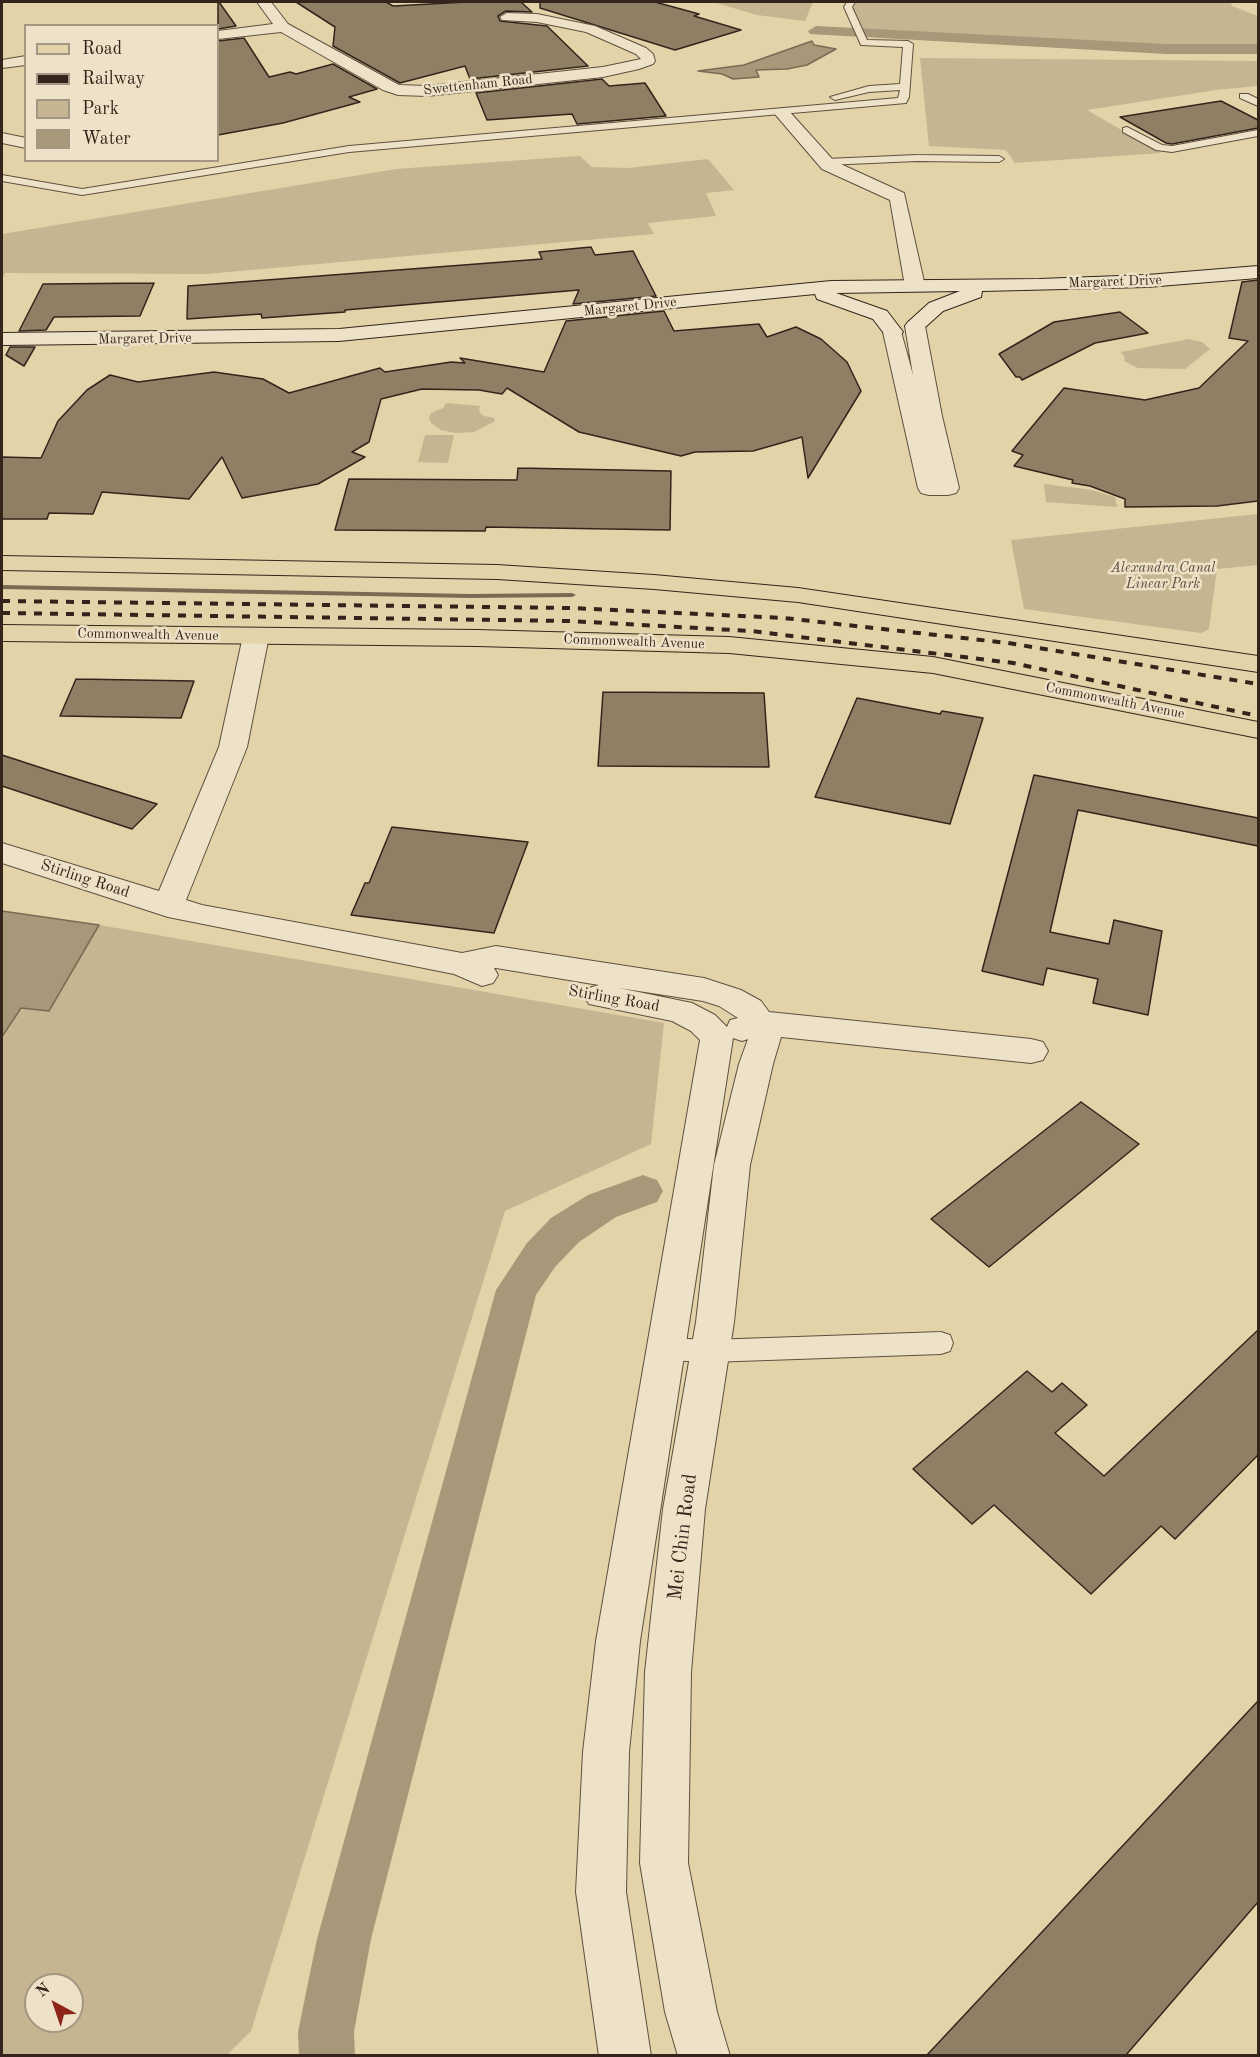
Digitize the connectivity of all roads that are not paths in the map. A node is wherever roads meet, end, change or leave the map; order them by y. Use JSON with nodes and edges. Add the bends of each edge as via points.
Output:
{"nodes":[{"id":1,"x":264,"y":2,"type":"edge"},
{"id":2,"x":851,"y":2,"type":"edge"},
{"id":3,"x":507,"y":17,"type":"dead end"},
{"id":4,"x":283,"y":27,"type":"junction"},
{"id":5,"x":219,"y":35,"type":"edge"},
{"id":6,"x":2,"y":48,"type":"edge"},
{"id":7,"x":24,"y":61,"type":"edge"},
{"id":8,"x":2,"y":64,"type":"edge"},
{"id":9,"x":905,"y":87,"type":"junction"},
{"id":10,"x":1244,"y":96,"type":"dead end"},
{"id":11,"x":1258,"y":104,"type":"edge"},
{"id":12,"x":817,"y":109,"type":"junction"},
{"id":13,"x":782,"y":113,"type":"junction"},
{"id":14,"x":1127,"y":130,"type":"dead end"},
{"id":15,"x":1258,"y":133,"type":"edge"},
{"id":16,"x":2,"y":138,"type":"edge"},
{"id":17,"x":24,"y":143,"type":"edge"},
{"id":18,"x":999,"y":159,"type":"dead end"},
{"id":19,"x":826,"y":162,"type":"junction"},
{"id":20,"x":2,"y":178,"type":"edge"},
{"id":21,"x":1258,"y":272,"type":"edge"},
{"id":22,"x":915,"y":286,"type":"junction"},
{"id":23,"x":1002,"y":286,"type":"junction"},
{"id":24,"x":789,"y":290,"type":"junction"},
{"id":25,"x":2,"y":339,"type":"edge"},
{"id":26,"x":2,"y":563,"type":"edge"},
{"id":27,"x":930,"y":614,"type":"junction"},
{"id":28,"x":2,"y":633,"type":"edge"},
{"id":29,"x":256,"y":636,"type":"junction"},
{"id":30,"x":1258,"y":664,"type":"edge"},
{"id":31,"x":933,"y":665,"type":"junction"},
{"id":32,"x":1258,"y":730,"type":"edge"},
{"id":33,"x":2,"y":853,"type":"edge"},
{"id":34,"x":168,"y":907,"type":"junction"},
{"id":35,"x":462,"y":964,"type":"junction"},
{"id":36,"x":759,"y":1023,"type":"junction"},
{"id":37,"x":717,"y":1037,"type":"junction"},
{"id":38,"x":1031,"y":1052,"type":"dead end"},
{"id":39,"x":941,"y":1343,"type":"dead end"},
{"id":40,"x":688,"y":1350,"type":"junction"},
{"id":41,"x":625,"y":2055,"type":"edge"},
{"id":42,"x":704,"y":2055,"type":"edge"}],
"edges":[{"from":1,"to":4,"type":"street","name":"Swettenham Road"},
{"from":2,"to":9,"type":"lane","via":[[848,7],[864,43],[908,44]]},
{"from":3,"to":4,"type":"street","name":"Swettenham Road","via":[[576,25],[641,51],[648,61],[603,72],[411,92],[388,87]]},
{"from":4,"to":5,"type":"street"},
{"from":6,"to":7,"type":"street"},
{"from":7,"to":8,"type":"street"},
{"from":9,"to":12,"type":"lane","via":[[844,93]]},
{"from":9,"to":12,"type":"lane","via":[[902,101]]},
{"from":10,"to":11,"type":"lane"},
{"from":12,"to":13,"type":"lane"},
{"from":13,"to":19,"type":"street"},
{"from":13,"to":20,"type":"lane","via":[[349,149],[82,192]]},
{"from":14,"to":15,"type":"lane","via":[[1160,148],[1172,149]]},
{"from":16,"to":17,"type":"street"},
{"from":18,"to":19,"type":"lane"},
{"from":19,"to":22,"type":"street","via":[[898,197]]},
{"from":21,"to":23,"type":"street","name":"Margaret Drive","via":[[1157,281]]},
{"from":22,"to":23,"type":"street","name":"Margaret Drive"},
{"from":22,"to":24,"type":"street","name":"Margaret Drive"},
{"from":23,"to":24,"type":"street","via":[[936,307],[915,326],[948,488],[929,488],[893,332],[880,315],[827,296]]},
{"from":24,"to":25,"type":"street","name":"Margaret Drive","via":[[339,334]]},
{"from":26,"to":27,"type":"main road","via":[[497,572],[798,595]]},
{"from":27,"to":30,"type":"main road"},
{"from":27,"to":31,"type":"main road","via":[[917,622],[910,637]]},
{"from":28,"to":29,"type":"main road","name":"Commonwealth Avenue"},
{"from":29,"to":31,"type":"main road","name":"Commonwealth Avenue","via":[[729,645]]},
{"from":29,"to":34,"type":"street","via":[[233,747]]},
{"from":31,"to":32,"type":"main road","name":"Commonwealth Avenue"},
{"from":33,"to":34,"type":"street","name":"Stirling Road"},
{"from":34,"to":35,"type":"street","name":"Stirling Road"},
{"from":35,"to":36,"type":"street","name":"Stirling Road","via":[[496,957],[704,990],[749,1009]]},
{"from":35,"to":37,"type":"street","name":"Stirling Road","via":[[484,976],[680,1011],[703,1023]]},
{"from":36,"to":37,"type":"street"},
{"from":36,"to":38,"type":"street"},
{"from":36,"to":40,"type":"street","name":"Mei Chin Road","via":[[765,1039],[732,1165],[715,1322]]},
{"from":37,"to":40,"type":"street","name":"Mei Chin Road"},
{"from":39,"to":40,"type":"lane"},
{"from":40,"to":41,"type":"street","name":"Mei Chin Road","via":[[645,1487],[618,1641],[606,1752],[601,1892]]},
{"from":40,"to":42,"type":"street","name":"Mei Chin Road","via":[[684,1509],[668,1672],[664,1863],[691,2012]]}]}
